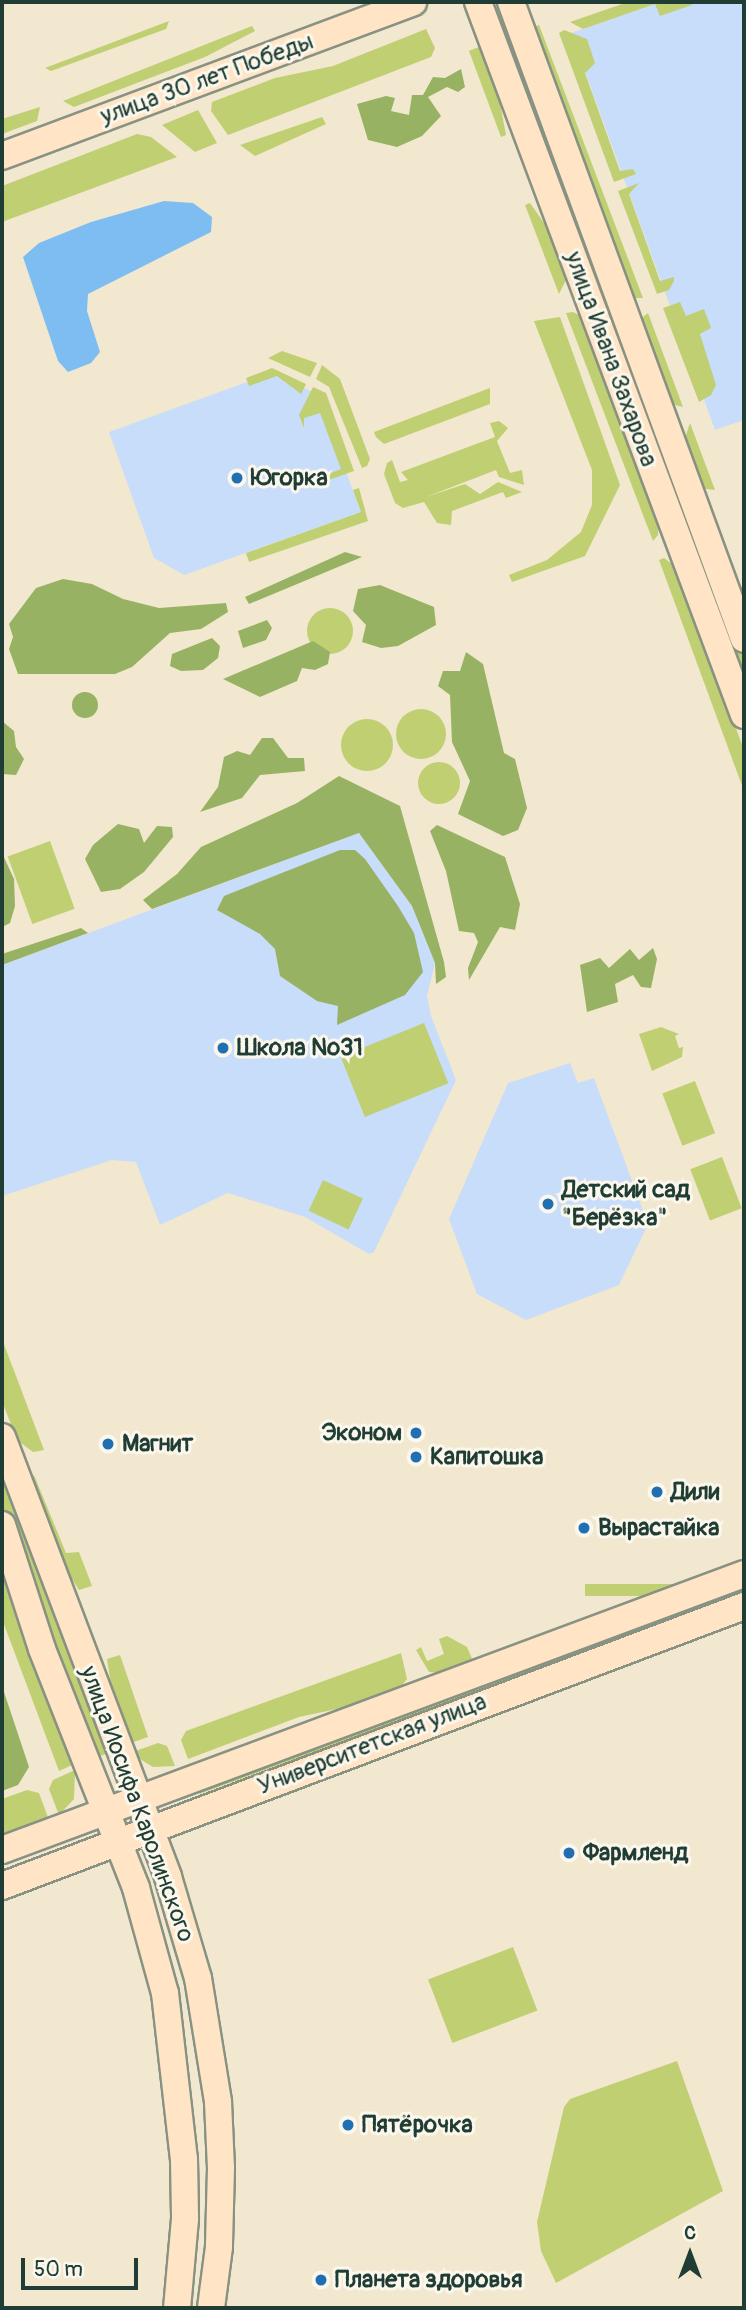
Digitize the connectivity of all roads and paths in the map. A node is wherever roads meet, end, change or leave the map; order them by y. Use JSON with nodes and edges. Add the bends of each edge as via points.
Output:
{"nodes":[{"id":1,"x":413,"y":2,"type":"edge"},
{"id":2,"x":478,"y":2,"type":"edge"},
{"id":3,"x":511,"y":2,"type":"edge"},
{"id":4,"x":2,"y":156,"type":"edge"},
{"id":5,"x":744,"y":639,"type":"edge"},
{"id":6,"x":744,"y":715,"type":"edge"},
{"id":7,"x":2,"y":1437,"type":"edge"},
{"id":8,"x":2,"y":1525,"type":"edge"},
{"id":9,"x":744,"y":1574,"type":"edge"},
{"id":10,"x":744,"y":1606,"type":"edge"},
{"id":11,"x":138,"y":1799,"type":"junction"},
{"id":12,"x":105,"y":1811,"type":"junction"},
{"id":13,"x":150,"y":1830,"type":"junction"},
{"id":14,"x":118,"y":1843,"type":"junction"},
{"id":15,"x":2,"y":1850,"type":"edge"},
{"id":16,"x":2,"y":1886,"type":"edge"},
{"id":17,"x":177,"y":2308,"type":"edge"},
{"id":18,"x":211,"y":2308,"type":"edge"}],
"edges":[{"from":1,"to":4,"type":"main road","name":"улица 30 лет Победы"},
{"from":2,"to":6,"type":"main road","name":"улица Ивана Захарова"},
{"from":3,"to":5,"type":"main road","name":"улица Ивана Захарова"},
{"from":7,"to":11,"type":"main road","name":"улица Иосифа Каролинского"},
{"from":8,"to":12,"type":"main road","name":"улица Иосифа Каролинского"},
{"from":9,"to":11,"type":"main road","name":"Университетская улица"},
{"from":10,"to":13,"type":"main road","name":"Университетская улица"},
{"from":11,"to":12,"type":"main road","name":"Университетская улица"},
{"from":11,"to":13,"type":"main road","name":"улица Иосифа Каролинского"},
{"from":12,"to":14,"type":"main road","name":"улица Иосифа Каролинского"},
{"from":12,"to":15,"type":"main road","name":"Университетская улица"},
{"from":13,"to":14,"type":"main road","name":"Университетская улица"},
{"from":13,"to":18,"type":"main road","name":"улица Иосифа Каролинского","via":[[198,1979],[213,2059],[221,2168],[219,2247]]},
{"from":14,"to":16,"type":"main road","name":"Университетская улица"},
{"from":14,"to":17,"type":"main road","name":"улица Иосифа Каролинского","via":[[149,1933],[177,2064],[186,2219]]}]}
